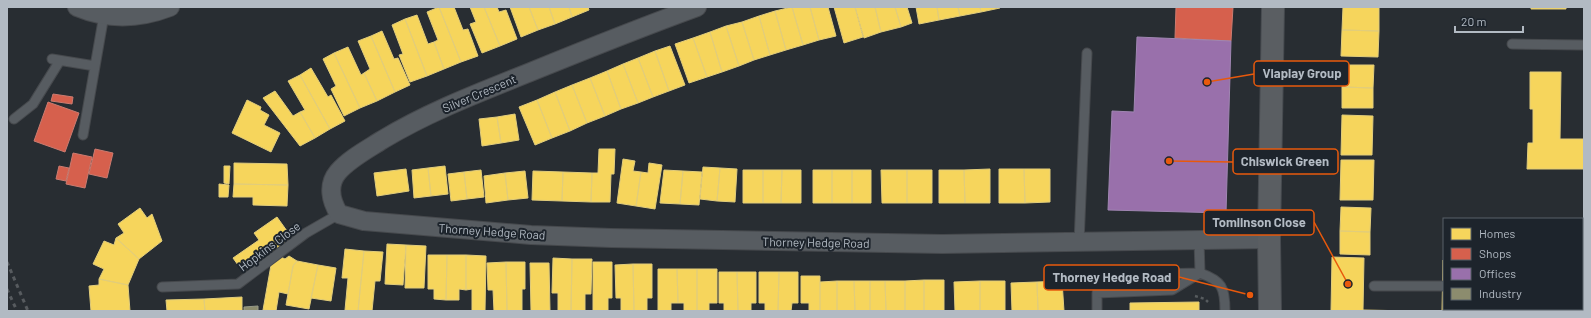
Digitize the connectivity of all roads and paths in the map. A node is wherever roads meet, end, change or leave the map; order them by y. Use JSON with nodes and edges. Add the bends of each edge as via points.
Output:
{"nodes":[{"id":1,"x":77,"y":7,"type":"edge"},
{"id":2,"x":170,"y":7,"type":"edge"},
{"id":3,"x":697,"y":7,"type":"edge"},
{"id":4,"x":1273,"y":7,"type":"edge"},
{"id":5,"x":104,"y":15,"type":"junction"},
{"id":6,"x":1512,"y":44,"type":"dead end"},
{"id":7,"x":1584,"y":45,"type":"edge"},
{"id":8,"x":1088,"y":53,"type":"dead end"},
{"id":9,"x":95,"y":66,"type":"junction"},
{"id":10,"x":14,"y":118,"type":"dead end"},
{"id":11,"x":83,"y":135,"type":"dead end"},
{"id":12,"x":339,"y":214,"type":"junction"},
{"id":13,"x":1269,"y":239,"type":"junction"},
{"id":14,"x":1199,"y":240,"type":"junction"},
{"id":15,"x":1079,"y":243,"type":"junction"},
{"id":16,"x":1200,"y":272,"type":"junction"},
{"id":17,"x":1120,"y":276,"type":"dead end"},
{"id":18,"x":1374,"y":286,"type":"dead end"},
{"id":19,"x":1442,"y":286,"type":"dead end"},
{"id":20,"x":162,"y":287,"type":"dead end"},
{"id":21,"x":1098,"y":311,"type":"edge"},
{"id":22,"x":1225,"y":311,"type":"edge"},
{"id":23,"x":1270,"y":311,"type":"edge"}],
"edges":[{"from":1,"to":5,"type":"street"},
{"from":2,"to":5,"type":"street","via":[[139,16]]},
{"from":3,"to":12,"type":"street","name":"Silver Crescent","via":[[485,90],[404,127],[349,162],[337,173],[333,180],[331,198]]},
{"from":4,"to":13,"type":"main road"},
{"from":5,"to":9,"type":"lane"},
{"from":6,"to":7,"type":"lane"},
{"from":8,"to":15,"type":"lane"},
{"from":9,"to":10,"type":"lane","via":[[56,61],[33,104]]},
{"from":9,"to":11,"type":"lane"},
{"from":12,"to":15,"type":"street","name":"Thorney Hedge Road","via":[[364,221],[532,235],[942,244]]},
{"from":12,"to":20,"type":"lane","name":"Hopkins Close","via":[[306,233],[238,284]]},
{"from":13,"to":14,"type":"street","name":"Thorney Hedge Road"},
{"from":13,"to":23,"type":"main road"},
{"from":14,"to":15,"type":"street","name":"Thorney Hedge Road"},
{"from":14,"to":16,"type":"lane"},
{"from":16,"to":17,"type":"lane"},
{"from":16,"to":21,"type":"lane","via":[[1172,290],[1097,293]]},
{"from":16,"to":22,"type":"lane","via":[[1221,284],[1225,297]]},
{"from":18,"to":19,"type":"lane"}]}
